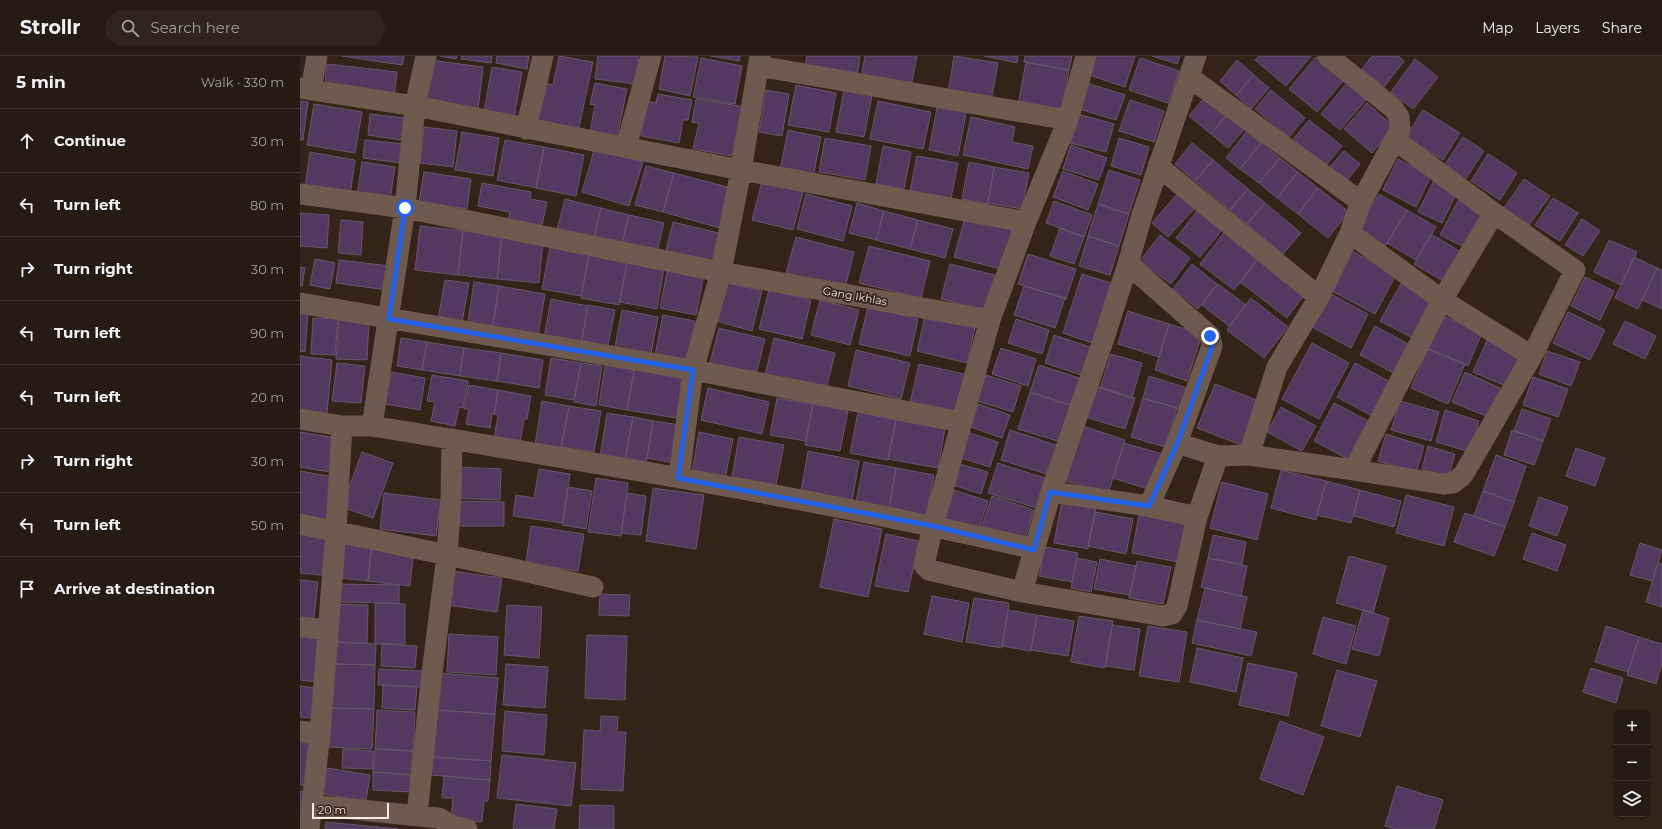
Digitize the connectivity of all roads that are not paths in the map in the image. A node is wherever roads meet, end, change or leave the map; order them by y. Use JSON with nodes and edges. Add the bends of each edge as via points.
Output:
{"nodes":[{"id":1,"x":317,"y":56,"type":"edge"},
{"id":2,"x":426,"y":56,"type":"edge"},
{"id":3,"x":543,"y":56,"type":"edge"},
{"id":4,"x":651,"y":56,"type":"edge"},
{"id":5,"x":1086,"y":56,"type":"edge"},
{"id":6,"x":1196,"y":56,"type":"edge"},
{"id":7,"x":1328,"y":56,"type":"edge"},
{"id":8,"x":759,"y":61,"type":"edge"},
{"id":9,"x":791,"y":64,"type":"edge"},
{"id":10,"x":1189,"y":77,"type":"junction"},
{"id":11,"x":306,"y":89,"type":"edge"},
{"id":12,"x":416,"y":106,"type":"junction"},
{"id":13,"x":1068,"y":120,"type":"junction"},
{"id":14,"x":526,"y":129,"type":"junction"},
{"id":15,"x":1395,"y":140,"type":"junction"},
{"id":16,"x":626,"y":147,"type":"junction"},
{"id":17,"x":1158,"y":166,"type":"junction"},
{"id":18,"x":741,"y":170,"type":"junction"},
{"id":19,"x":300,"y":194,"type":"edge"},
{"id":20,"x":1361,"y":202,"type":"junction"},
{"id":21,"x":405,"y":208,"type":"junction"},
{"id":22,"x":1494,"y":213,"type":"junction"},
{"id":23,"x":1026,"y":222,"type":"junction"},
{"id":24,"x":1350,"y":233,"type":"junction"},
{"id":25,"x":1128,"y":264,"type":"junction"},
{"id":26,"x":721,"y":272,"type":"junction"},
{"id":27,"x":1319,"y":297,"type":"junction"},
{"id":28,"x":1442,"y":300,"type":"junction"},
{"id":29,"x":300,"y":303,"type":"edge"},
{"id":30,"x":389,"y":319,"type":"junction"},
{"id":31,"x":990,"y":320,"type":"junction"},
{"id":32,"x":1532,"y":356,"type":"junction"},
{"id":33,"x":693,"y":370,"type":"junction"},
{"id":34,"x":300,"y":419,"type":"edge"},
{"id":35,"x":962,"y":422,"type":"junction"},
{"id":36,"x":342,"y":426,"type":"junction"},
{"id":37,"x":372,"y":426,"type":"junction"},
{"id":38,"x":452,"y":439,"type":"junction"},
{"id":39,"x":1177,"y":444,"type":"junction"},
{"id":40,"x":1249,"y":455,"type":"junction"},
{"id":41,"x":1218,"y":456,"type":"junction"},
{"id":42,"x":1354,"y":470,"type":"junction"},
{"id":43,"x":678,"y":478,"type":"junction"},
{"id":44,"x":1050,"y":492,"type":"junction"},
{"id":45,"x":1149,"y":506,"type":"junction"},
{"id":46,"x":1196,"y":517,"type":"junction"},
{"id":47,"x":300,"y":524,"type":"edge"},
{"id":48,"x":933,"y":526,"type":"junction"},
{"id":49,"x":336,"y":531,"type":"junction"},
{"id":50,"x":1034,"y":550,"type":"junction"},
{"id":51,"x":447,"y":555,"type":"junction"},
{"id":52,"x":593,"y":587,"type":"dead end"},
{"id":53,"x":1022,"y":592,"type":"junction"},
{"id":54,"x":300,"y":627,"type":"edge"},
{"id":55,"x":327,"y":630,"type":"junction"},
{"id":56,"x":310,"y":732,"type":"edge"},
{"id":57,"x":312,"y":805,"type":"junction"},
{"id":58,"x":417,"y":815,"type":"junction"},
{"id":59,"x":458,"y":828,"type":"edge"},
{"id":60,"x":309,"y":829,"type":"edge"}],
"edges":[{"from":1,"to":11,"type":"street"},
{"from":2,"to":12,"type":"street"},
{"from":3,"to":14,"type":"street"},
{"from":4,"to":16,"type":"street"},
{"from":5,"to":13,"type":"street"},
{"from":6,"to":10,"type":"street"},
{"from":7,"to":15,"type":"street","via":[[1393,108],[1399,117],[1400,130]]},
{"from":8,"to":9,"type":"street"},
{"from":8,"to":18,"type":"street"},
{"from":9,"to":13,"type":"street"},
{"from":10,"to":17,"type":"street"},
{"from":10,"to":20,"type":"street"},
{"from":11,"to":12,"type":"street"},
{"from":12,"to":14,"type":"street"},
{"from":12,"to":21,"type":"street"},
{"from":13,"to":23,"type":"street"},
{"from":14,"to":16,"type":"street"},
{"from":15,"to":20,"type":"street"},
{"from":15,"to":22,"type":"street"},
{"from":16,"to":18,"type":"street"},
{"from":17,"to":25,"type":"street"},
{"from":17,"to":27,"type":"street"},
{"from":18,"to":23,"type":"street"},
{"from":18,"to":26,"type":"street"},
{"from":19,"to":21,"type":"street","name":"Gang Ikhlas"},
{"from":20,"to":24,"type":"street"},
{"from":21,"to":26,"type":"street","name":"Gang Ikhlas"},
{"from":21,"to":30,"type":"street"},
{"from":22,"to":28,"type":"street"},
{"from":22,"to":32,"type":"street","via":[[1575,270]]},
{"from":23,"to":31,"type":"street"},
{"from":24,"to":27,"type":"street"},
{"from":24,"to":28,"type":"street"},
{"from":25,"to":39,"type":"street","via":[[1210,336],[1212,346]]},
{"from":25,"to":44,"type":"street"},
{"from":26,"to":31,"type":"street","name":"Gang Ikhlas"},
{"from":26,"to":33,"type":"street"},
{"from":27,"to":40,"type":"street","via":[[1277,367]]},
{"from":28,"to":32,"type":"street"},
{"from":28,"to":42,"type":"street"},
{"from":29,"to":30,"type":"street"},
{"from":30,"to":33,"type":"street"},
{"from":30,"to":37,"type":"street"},
{"from":31,"to":35,"type":"street"},
{"from":32,"to":42,"type":"street","via":[[1462,475],[1453,484]]},
{"from":33,"to":35,"type":"street"},
{"from":33,"to":43,"type":"street"},
{"from":34,"to":36,"type":"street"},
{"from":35,"to":48,"type":"street"},
{"from":36,"to":37,"type":"street"},
{"from":36,"to":49,"type":"street"},
{"from":37,"to":38,"type":"street"},
{"from":38,"to":43,"type":"street"},
{"from":38,"to":51,"type":"street"},
{"from":39,"to":41,"type":"street"},
{"from":39,"to":45,"type":"street"},
{"from":40,"to":41,"type":"street"},
{"from":40,"to":42,"type":"street"},
{"from":41,"to":46,"type":"street"},
{"from":43,"to":48,"type":"street"},
{"from":44,"to":45,"type":"street"},
{"from":44,"to":50,"type":"street"},
{"from":45,"to":46,"type":"street"},
{"from":46,"to":53,"type":"street","via":[[1177,606],[1172,614],[1163,616]]},
{"from":47,"to":49,"type":"street"},
{"from":48,"to":50,"type":"street"},
{"from":48,"to":53,"type":"street","via":[[924,565],[929,570]]},
{"from":49,"to":51,"type":"street"},
{"from":49,"to":55,"type":"street"},
{"from":50,"to":53,"type":"street"},
{"from":51,"to":52,"type":"street"},
{"from":51,"to":58,"type":"street"},
{"from":54,"to":55,"type":"street"},
{"from":55,"to":56,"type":"street"},
{"from":56,"to":57,"type":"street"},
{"from":57,"to":58,"type":"street"},
{"from":57,"to":60,"type":"street"},
{"from":58,"to":59,"type":"street","via":[[439,818]]}]}
